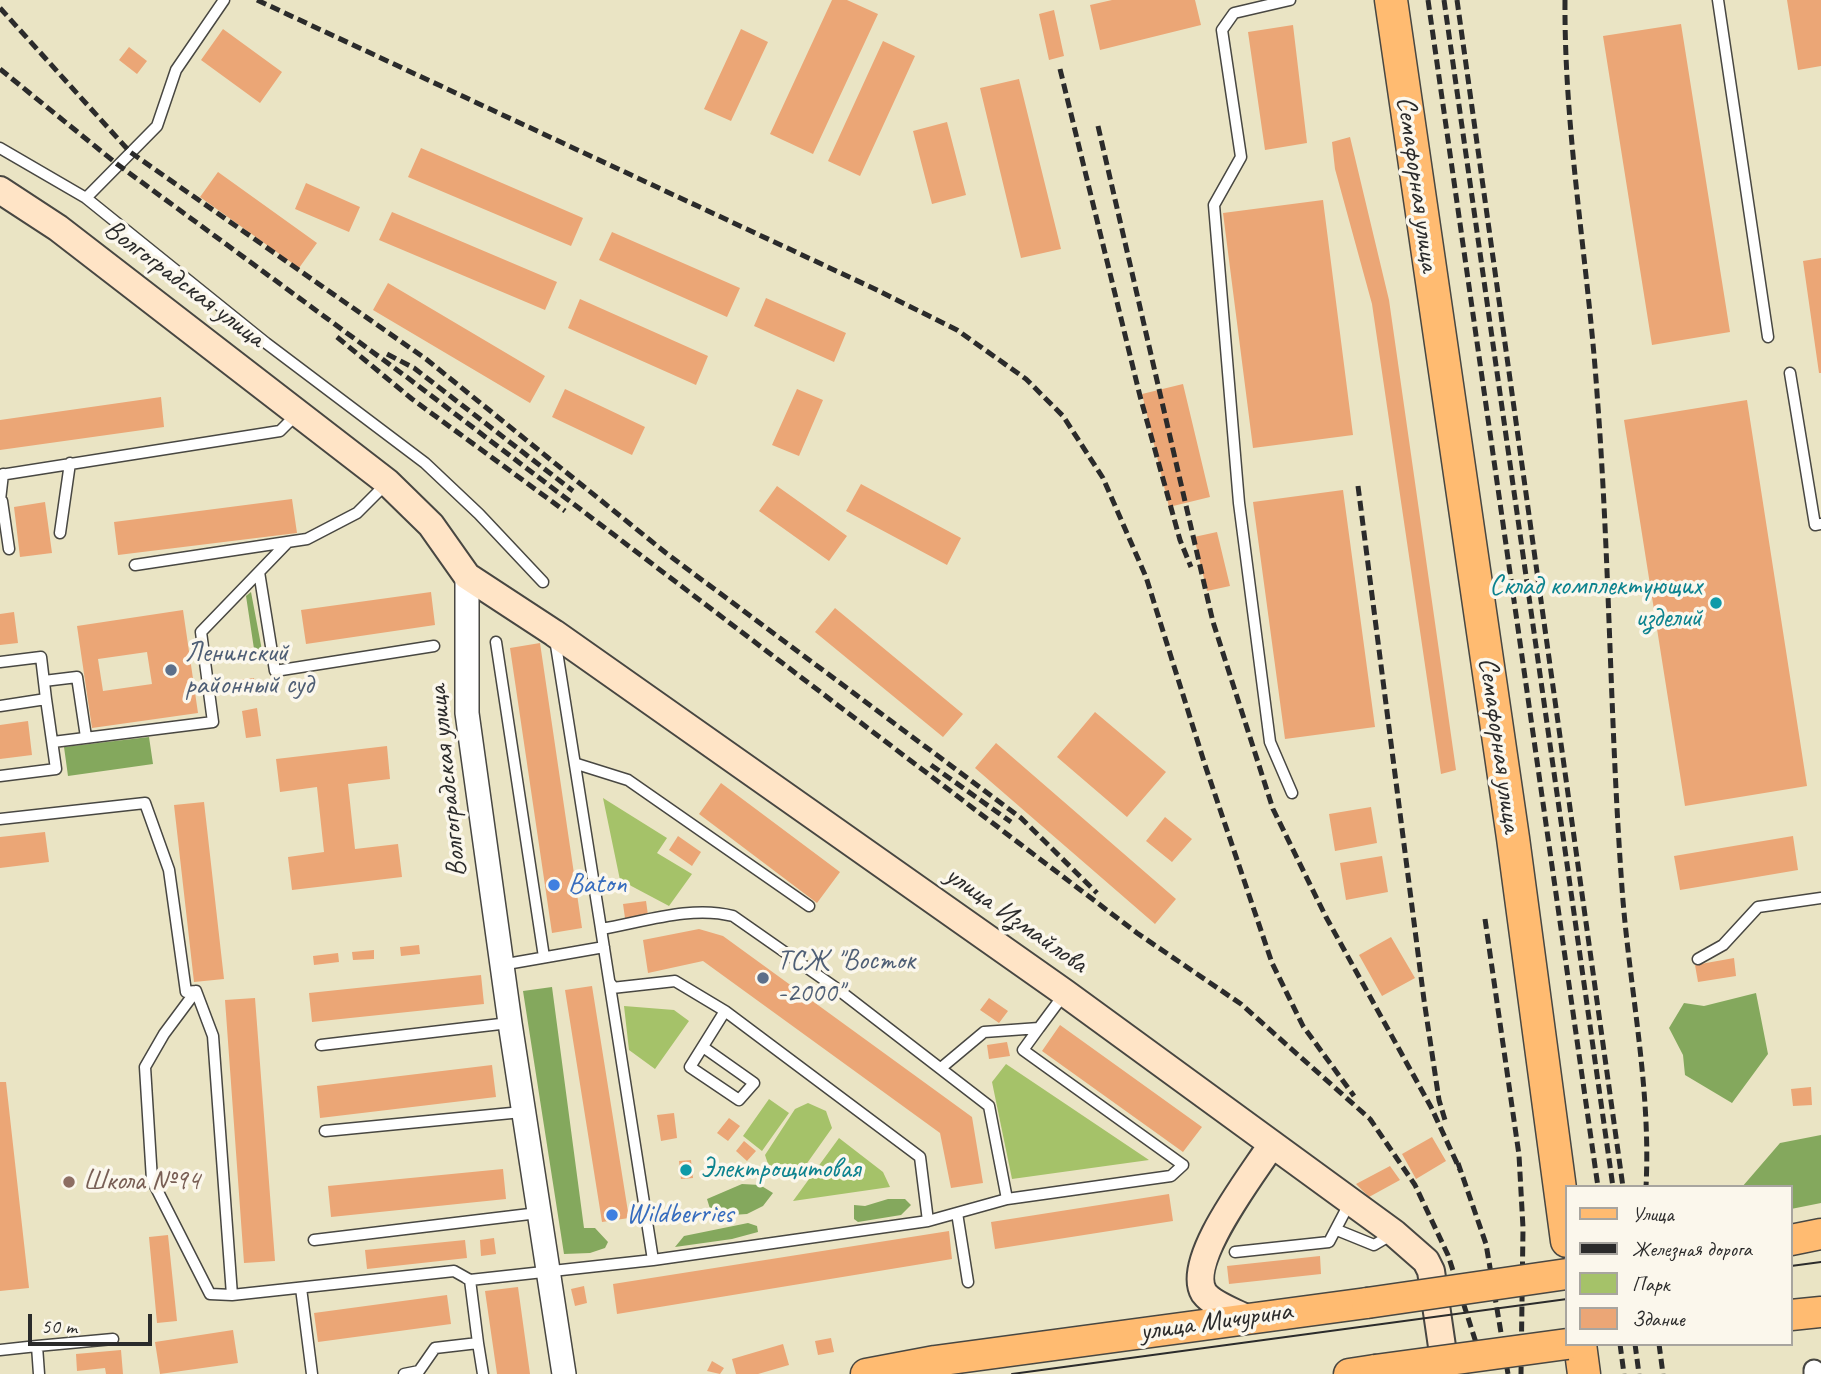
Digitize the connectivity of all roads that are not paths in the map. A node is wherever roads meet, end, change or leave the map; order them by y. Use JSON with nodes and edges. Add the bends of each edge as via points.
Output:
{"nodes":[{"id":1,"x":224,"y":0,"type":"edge"},
{"id":2,"x":1290,"y":0,"type":"edge"},
{"id":3,"x":1391,"y":0,"type":"edge"},
{"id":4,"x":1718,"y":0,"type":"edge"},
{"id":5,"x":0,"y":148,"type":"edge"},
{"id":6,"x":0,"y":190,"type":"edge"},
{"id":7,"x":86,"y":198,"type":"junction"},
{"id":8,"x":1768,"y":337,"type":"dead end"},
{"id":9,"x":1790,"y":373,"type":"dead end"},
{"id":10,"x":299,"y":412,"type":"junction"},
{"id":11,"x":70,"y":463,"type":"junction"},
{"id":12,"x":1,"y":474,"type":"edge"},
{"id":13,"x":387,"y":482,"type":"junction"},
{"id":14,"x":1,"y":501,"type":"edge"},
{"id":15,"x":1821,"y":524,"type":"edge"},
{"id":16,"x":60,"y":533,"type":"dead end"},
{"id":17,"x":287,"y":543,"type":"junction"},
{"id":18,"x":9,"y":549,"type":"dead end"},
{"id":19,"x":135,"y":565,"type":"dead end"},
{"id":20,"x":259,"y":572,"type":"junction"},
{"id":21,"x":467,"y":576,"type":"junction"},
{"id":22,"x":542,"y":582,"type":"dead end"},
{"id":23,"x":554,"y":633,"type":"junction"},
{"id":24,"x":496,"y":642,"type":"dead end"},
{"id":25,"x":434,"y":646,"type":"dead end"},
{"id":26,"x":0,"y":662,"type":"edge"},
{"id":27,"x":44,"y":681,"type":"junction"},
{"id":28,"x":46,"y":699,"type":"junction"},
{"id":29,"x":0,"y":706,"type":"edge"},
{"id":30,"x":86,"y":737,"type":"junction"},
{"id":31,"x":52,"y":743,"type":"junction"},
{"id":32,"x":577,"y":764,"type":"junction"},
{"id":33,"x":0,"y":776,"type":"edge"},
{"id":34,"x":1292,"y":793,"type":"dead end"},
{"id":35,"x":0,"y":819,"type":"edge"},
{"id":36,"x":1821,"y":898,"type":"edge"},
{"id":37,"x":809,"y":906,"type":"dead end"},
{"id":38,"x":601,"y":929,"type":"junction"},
{"id":39,"x":604,"y":947,"type":"junction"},
{"id":40,"x":544,"y":957,"type":"junction"},
{"id":41,"x":1698,"y":959,"type":"dead end"},
{"id":42,"x":501,"y":965,"type":"junction"},
{"id":43,"x":612,"y":988,"type":"junction"},
{"id":44,"x":196,"y":991,"type":"junction"},
{"id":45,"x":1065,"y":993,"type":"junction"},
{"id":46,"x":724,"y":1011,"type":"junction"},
{"id":47,"x":510,"y":1023,"type":"junction"},
{"id":48,"x":1039,"y":1028,"type":"junction"},
{"id":49,"x":321,"y":1045,"type":"dead end"},
{"id":50,"x":703,"y":1046,"type":"junction"},
{"id":51,"x":941,"y":1068,"type":"junction"},
{"id":52,"x":523,"y":1112,"type":"junction"},
{"id":53,"x":325,"y":1131,"type":"dead end"},
{"id":54,"x":1272,"y":1144,"type":"junction"},
{"id":55,"x":1007,"y":1199,"type":"junction"},
{"id":56,"x":1351,"y":1201,"type":"junction"},
{"id":57,"x":539,"y":1213,"type":"junction"},
{"id":58,"x":957,"y":1213,"type":"junction"},
{"id":59,"x":928,"y":1221,"type":"junction"},
{"id":60,"x":1337,"y":1230,"type":"junction"},
{"id":61,"x":1394,"y":1233,"type":"junction"},
{"id":62,"x":1566,"y":1234,"type":"edge"},
{"id":63,"x":1821,"y":1234,"type":"edge"},
{"id":64,"x":314,"y":1240,"type":"dead end"},
{"id":65,"x":1793,"y":1240,"type":"edge"},
{"id":66,"x":1235,"y":1252,"type":"dead end"},
{"id":67,"x":653,"y":1260,"type":"junction"},
{"id":68,"x":549,"y":1272,"type":"junction"},
{"id":69,"x":1566,"y":1274,"type":"edge"},
{"id":70,"x":470,"y":1280,"type":"junction"},
{"id":71,"x":968,"y":1282,"type":"dead end"},
{"id":72,"x":301,"y":1288,"type":"junction"},
{"id":73,"x":232,"y":1295,"type":"junction"},
{"id":74,"x":1821,"y":1312,"type":"edge"},
{"id":75,"x":1793,"y":1315,"type":"edge"},
{"id":76,"x":1246,"y":1318,"type":"junction"},
{"id":77,"x":113,"y":1339,"type":"dead end"},
{"id":78,"x":478,"y":1343,"type":"junction"},
{"id":79,"x":1566,"y":1344,"type":"edge"},
{"id":80,"x":37,"y":1346,"type":"junction"},
{"id":81,"x":1580,"y":1346,"type":"edge"},
{"id":82,"x":0,"y":1350,"type":"edge"},
{"id":83,"x":1821,"y":1369,"type":"edge"},
{"id":84,"x":1362,"y":1372,"type":"edge"},
{"id":85,"x":39,"y":1374,"type":"edge"},
{"id":86,"x":312,"y":1374,"type":"edge"},
{"id":87,"x":404,"y":1374,"type":"edge"},
{"id":88,"x":483,"y":1374,"type":"edge"},
{"id":89,"x":564,"y":1374,"type":"edge"},
{"id":90,"x":866,"y":1374,"type":"edge"},
{"id":91,"x":1446,"y":1374,"type":"edge"},
{"id":92,"x":1584,"y":1374,"type":"edge"},
{"id":93,"x":1814,"y":1374,"type":"edge"}],
"edges":[{"from":1,"to":7,"type":"lane","via":[[176,70],[157,126]]},
{"from":2,"to":34,"type":"lane","via":[[1234,13],[1222,30],[1241,157],[1214,205],[1239,503],[1270,742]]},
{"from":3,"to":62,"type":"highway","name":"Семафорная улица"},
{"from":4,"to":8,"type":"lane"},
{"from":5,"to":7,"type":"lane"},
{"from":6,"to":10,"type":"main road","name":"Волгоградская улица","via":[[58,228]]},
{"from":7,"to":22,"type":"lane","via":[[425,463]]},
{"from":9,"to":15,"type":"lane","via":[[1815,525]]},
{"from":10,"to":11,"type":"lane","via":[[280,431]]},
{"from":10,"to":13,"type":"main road","name":"Волгоградская улица"},
{"from":11,"to":12,"type":"lane"},
{"from":11,"to":16,"type":"lane"},
{"from":12,"to":14,"type":"lane"},
{"from":13,"to":17,"type":"lane","via":[[357,513],[307,539]]},
{"from":13,"to":21,"type":"main road","name":"Волгоградская улица","via":[[431,524]]},
{"from":14,"to":18,"type":"lane"},
{"from":17,"to":19,"type":"lane"},
{"from":17,"to":20,"type":"lane"},
{"from":20,"to":25,"type":"lane","via":[[275,671]]},
{"from":20,"to":30,"type":"lane","via":[[201,632],[213,722]]},
{"from":21,"to":23,"type":"main road","name":"улица Измайлова"},
{"from":21,"to":42,"type":"street","name":"Волгоградская улица","via":[[467,713]]},
{"from":23,"to":32,"type":"lane"},
{"from":23,"to":45,"type":"main road","name":"улица Измайлова"},
{"from":24,"to":40,"type":"lane"},
{"from":26,"to":27,"type":"lane","via":[[41,657]]},
{"from":27,"to":28,"type":"lane"},
{"from":27,"to":30,"type":"lane","via":[[77,677]]},
{"from":28,"to":29,"type":"lane"},
{"from":28,"to":31,"type":"lane"},
{"from":30,"to":31,"type":"lane"},
{"from":31,"to":33,"type":"lane","via":[[55,769]]},
{"from":32,"to":37,"type":"lane","via":[[628,780]]},
{"from":32,"to":38,"type":"lane"},
{"from":35,"to":44,"type":"lane","via":[[145,803],[169,870],[186,992]]},
{"from":36,"to":41,"type":"lane","via":[[1758,907],[1723,945]]},
{"from":38,"to":39,"type":"lane"},
{"from":38,"to":51,"type":"lane","via":[[697,912],[733,916]]},
{"from":39,"to":40,"type":"lane"},
{"from":39,"to":43,"type":"lane"},
{"from":40,"to":42,"type":"lane"},
{"from":42,"to":47,"type":"street","name":"Волгоградская улица"},
{"from":43,"to":46,"type":"lane","via":[[675,981]]},
{"from":43,"to":67,"type":"lane"},
{"from":44,"to":73,"type":"lane","via":[[213,1036]]},
{"from":44,"to":73,"type":"lane","via":[[145,1067],[152,1180],[210,1294]]},
{"from":45,"to":48,"type":"lane"},
{"from":45,"to":54,"type":"main road","name":"улица Измайлова"},
{"from":46,"to":50,"type":"lane"},
{"from":46,"to":59,"type":"lane","via":[[920,1157]]},
{"from":47,"to":49,"type":"lane"},
{"from":47,"to":52,"type":"street","name":"Волгоградская улица"},
{"from":48,"to":51,"type":"lane","via":[[984,1032]]},
{"from":48,"to":55,"type":"lane","via":[[1023,1050],[1183,1166],[1171,1175]]},
{"from":50,"to":50,"type":"lane","via":[[690,1067],[739,1100],[754,1083]]},
{"from":51,"to":55,"type":"lane","via":[[989,1106]]},
{"from":52,"to":53,"type":"lane"},
{"from":52,"to":57,"type":"street","name":"Волгоградская улица"},
{"from":54,"to":56,"type":"main road","name":"улица Измайлова"},
{"from":54,"to":76,"type":"main road","via":[[1209,1243],[1201,1270],[1205,1293]]},
{"from":55,"to":58,"type":"lane"},
{"from":56,"to":60,"type":"lane"},
{"from":56,"to":61,"type":"main road","name":"улица Измайлова"},
{"from":57,"to":64,"type":"lane"},
{"from":57,"to":68,"type":"street","name":"Волгоградская улица"},
{"from":58,"to":59,"type":"lane"},
{"from":58,"to":71,"type":"lane"},
{"from":59,"to":67,"type":"lane"},
{"from":60,"to":61,"type":"lane","via":[[1374,1245]]},
{"from":60,"to":66,"type":"lane","via":[[1329,1242]]},
{"from":61,"to":91,"type":"main road","name":"улица Измайлова","via":[[1431,1271]]},
{"from":63,"to":65,"type":"main road"},
{"from":67,"to":68,"type":"lane"},
{"from":68,"to":70,"type":"lane"},
{"from":68,"to":89,"type":"street","name":"Волгоградская улица"},
{"from":69,"to":76,"type":"main road","name":"улица Мичурина","bridge":true},
{"from":70,"to":72,"type":"lane","via":[[454,1271]]},
{"from":70,"to":78,"type":"lane"},
{"from":72,"to":73,"type":"lane"},
{"from":72,"to":86,"type":"lane"},
{"from":74,"to":75,"type":"main road"},
{"from":76,"to":90,"type":"main road","name":"улица Мичурина"},
{"from":77,"to":80,"type":"lane"},
{"from":78,"to":87,"type":"lane","via":[[435,1349],[419,1371]]},
{"from":78,"to":88,"type":"lane"},
{"from":79,"to":84,"type":"main road","bridge":true},
{"from":80,"to":82,"type":"lane"},
{"from":80,"to":85,"type":"lane"},
{"from":81,"to":92,"type":"highway"},
{"from":83,"to":93,"type":"lane"}]}
